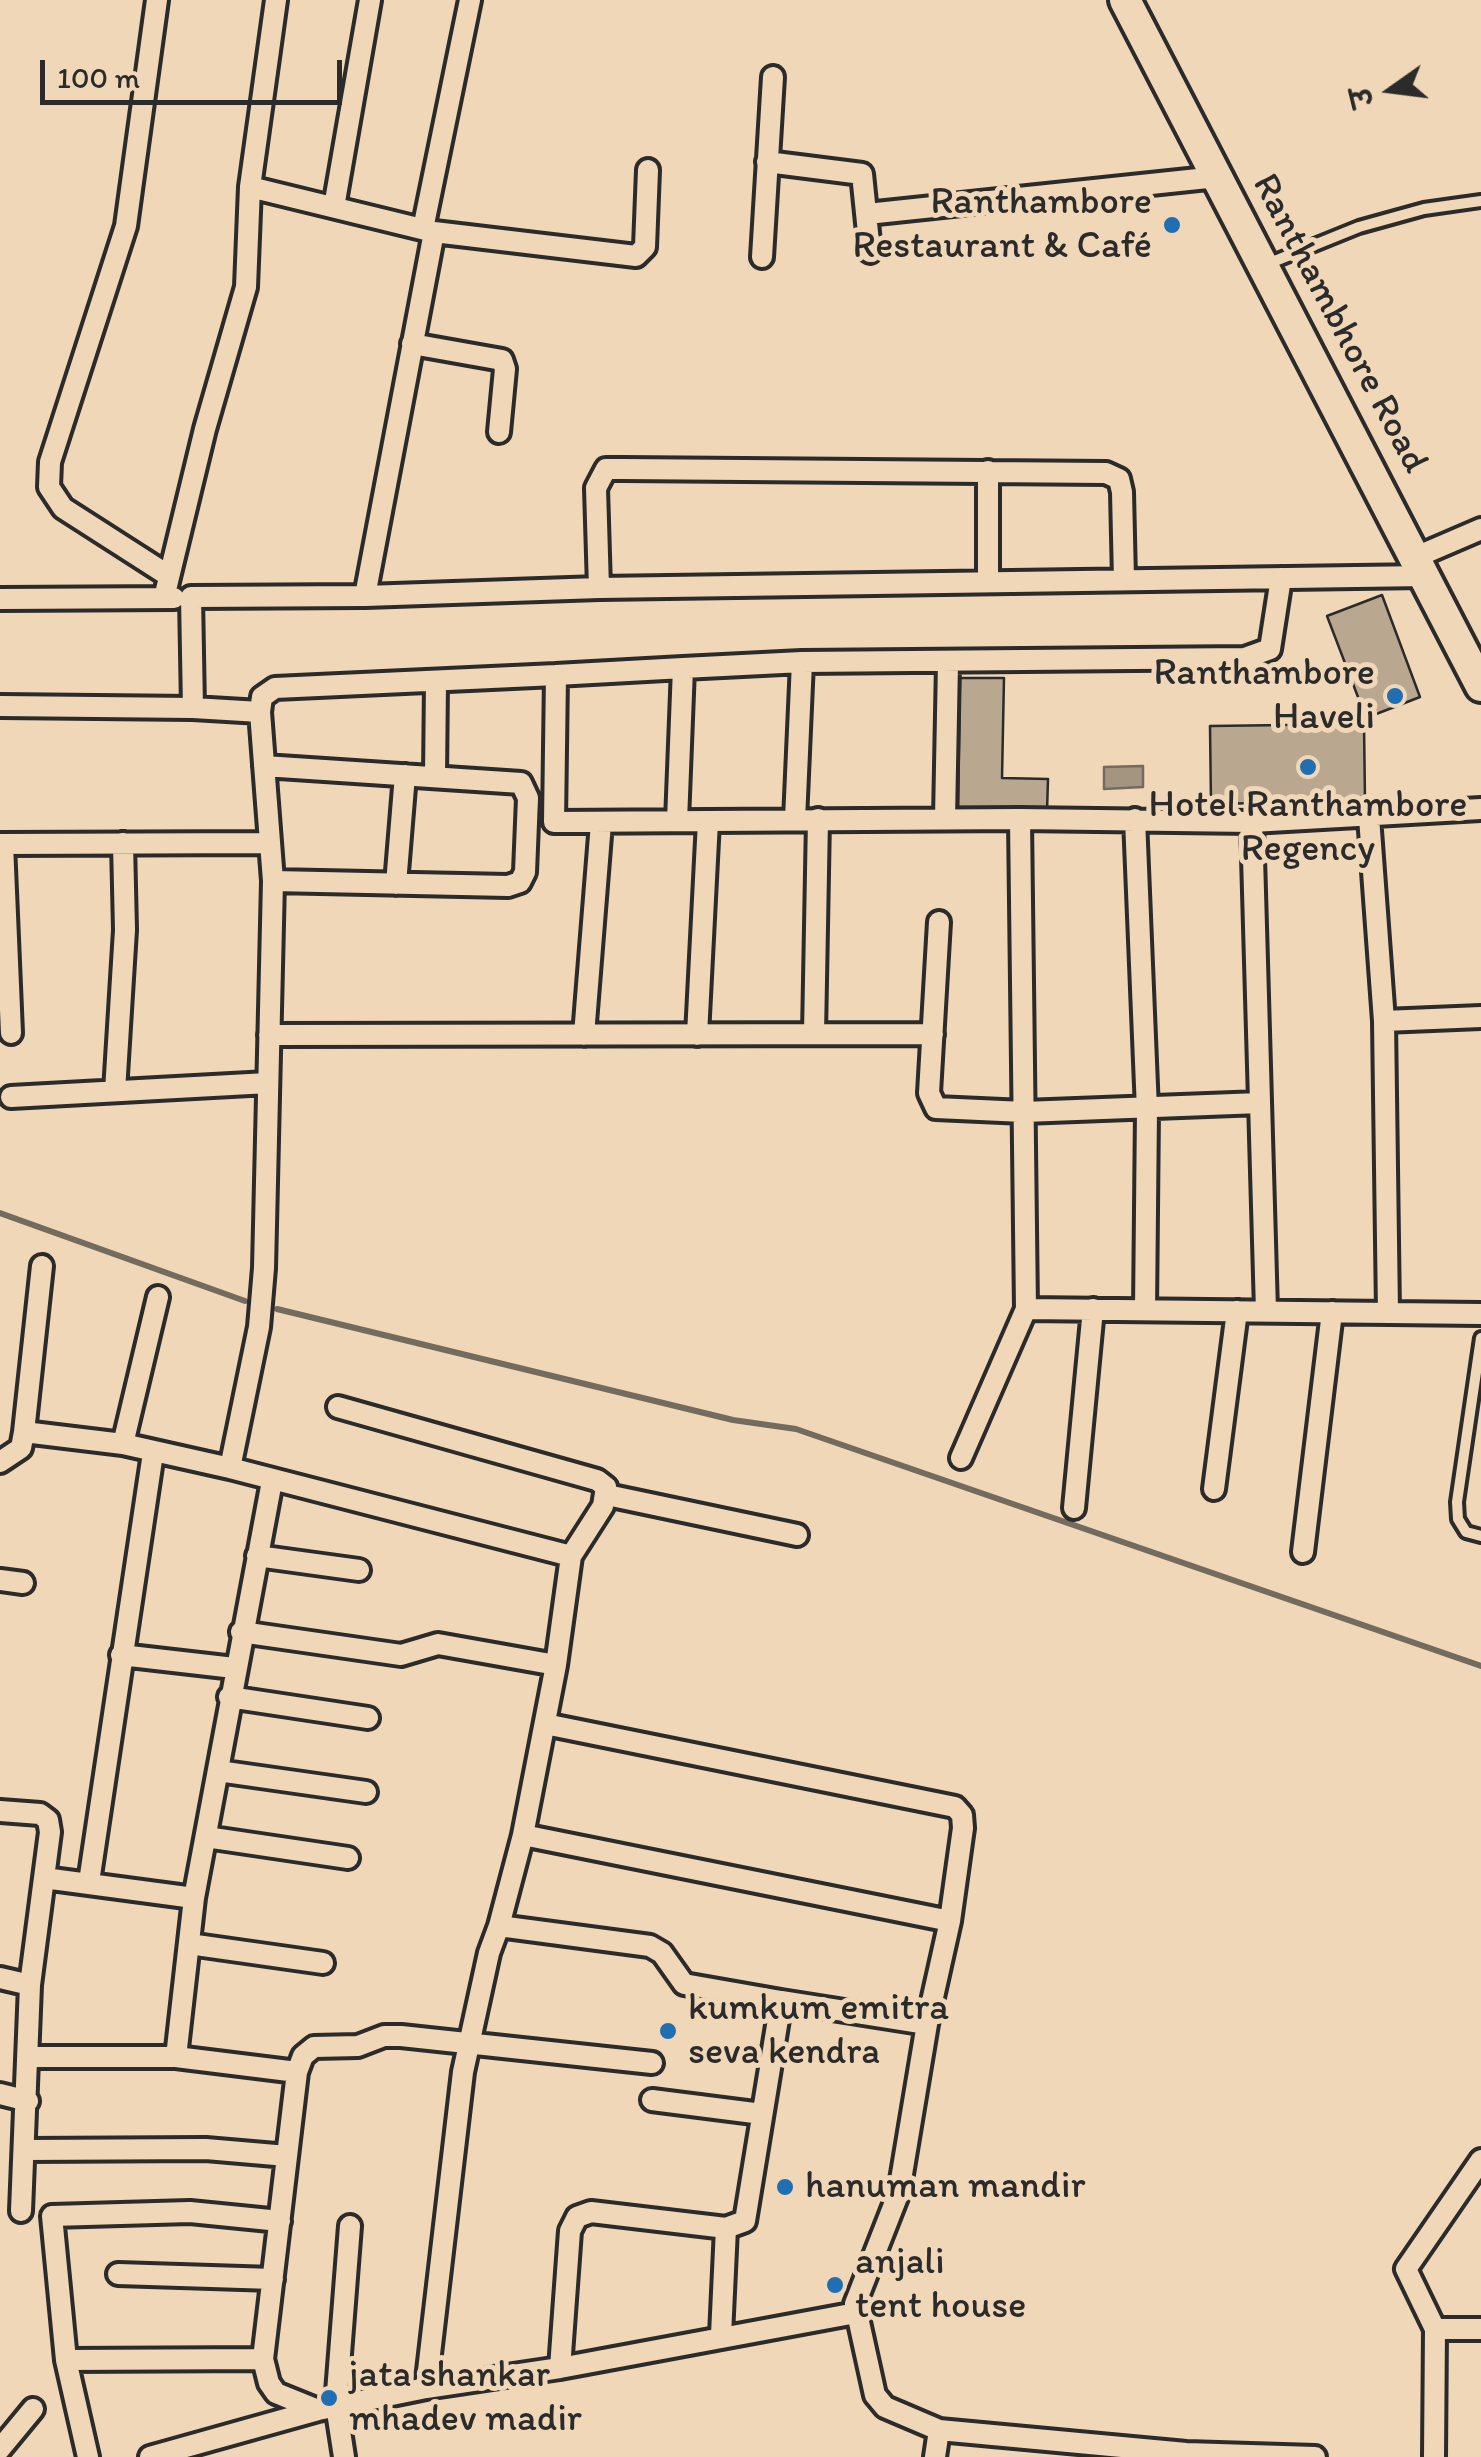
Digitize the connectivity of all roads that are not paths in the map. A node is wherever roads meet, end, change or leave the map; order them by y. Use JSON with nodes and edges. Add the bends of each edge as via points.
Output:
{"nodes":[{"id":1,"x":157,"y":0,"type":"edge"},
{"id":2,"x":276,"y":0,"type":"edge"},
{"id":3,"x":370,"y":0,"type":"edge"},
{"id":4,"x":470,"y":0,"type":"edge"},
{"id":5,"x":1125,"y":0,"type":"edge"},
{"id":6,"x":772,"y":77,"type":"dead end"},
{"id":7,"x":768,"y":162,"type":"junction"},
{"id":8,"x":648,"y":170,"type":"dead end"},
{"id":9,"x":1217,"y":177,"type":"junction"},
{"id":10,"x":250,"y":187,"type":"junction"},
{"id":11,"x":1481,"y":201,"type":"edge"},
{"id":12,"x":334,"y":207,"type":"junction"},
{"id":13,"x":867,"y":214,"type":"junction"},
{"id":14,"x":428,"y":230,"type":"junction"},
{"id":15,"x":870,"y":252,"type":"dead end"},
{"id":16,"x":762,"y":258,"type":"dead end"},
{"id":17,"x":1264,"y":266,"type":"junction"},
{"id":18,"x":412,"y":344,"type":"junction"},
{"id":19,"x":499,"y":432,"type":"dead end"},
{"id":20,"x":988,"y":471,"type":"junction"},
{"id":21,"x":1481,"y":529,"type":"edge"},
{"id":22,"x":1420,"y":566,"type":"junction"},
{"id":23,"x":169,"y":576,"type":"junction"},
{"id":24,"x":1281,"y":578,"type":"junction"},
{"id":25,"x":1124,"y":580,"type":"junction"},
{"id":26,"x":988,"y":582,"type":"junction"},
{"id":27,"x":599,"y":588,"type":"junction"},
{"id":28,"x":364,"y":596,"type":"junction"},
{"id":29,"x":190,"y":597,"type":"junction"},
{"id":30,"x":164,"y":598,"type":"junction"},
{"id":31,"x":0,"y":599,"type":"edge"},
{"id":32,"x":802,"y":662,"type":"junction"},
{"id":33,"x":948,"y":663,"type":"junction"},
{"id":34,"x":682,"y":668,"type":"junction"},
{"id":35,"x":556,"y":675,"type":"junction"},
{"id":36,"x":436,"y":682,"type":"junction"},
{"id":37,"x":1481,"y":686,"type":"edge"},
{"id":38,"x":0,"y":706,"type":"edge"},
{"id":39,"x":192,"y":708,"type":"junction"},
{"id":40,"x":260,"y":712,"type":"junction"},
{"id":41,"x":264,"y":766,"type":"junction"},
{"id":42,"x":405,"y":775,"type":"junction"},
{"id":43,"x":435,"y":777,"type":"junction"},
{"id":44,"x":1481,"y":809,"type":"edge"},
{"id":45,"x":1369,"y":816,"type":"junction"},
{"id":46,"x":945,"y":818,"type":"junction"},
{"id":47,"x":818,"y":819,"type":"junction"},
{"id":48,"x":1020,"y":819,"type":"junction"},
{"id":49,"x":795,"y":820,"type":"junction"},
{"id":50,"x":1135,"y":820,"type":"junction"},
{"id":51,"x":677,"y":821,"type":"junction"},
{"id":52,"x":708,"y":821,"type":"junction"},
{"id":53,"x":554,"y":822,"type":"junction"},
{"id":54,"x":1252,"y":822,"type":"junction"},
{"id":55,"x":528,"y":823,"type":"junction"},
{"id":56,"x":601,"y":823,"type":"junction"},
{"id":57,"x":270,"y":842,"type":"junction"},
{"id":58,"x":2,"y":844,"type":"edge"},
{"id":59,"x":123,"y":844,"type":"junction"},
{"id":60,"x":272,"y":881,"type":"junction"},
{"id":61,"x":396,"y":884,"type":"junction"},
{"id":62,"x":940,"y":922,"type":"dead end"},
{"id":63,"x":1481,"y":1018,"type":"edge"},
{"id":64,"x":1384,"y":1020,"type":"junction"},
{"id":65,"x":11,"y":1033,"type":"dead end"},
{"id":66,"x":814,"y":1034,"type":"junction"},
{"id":67,"x":933,"y":1034,"type":"junction"},
{"id":68,"x":269,"y":1035,"type":"junction"},
{"id":69,"x":584,"y":1035,"type":"junction"},
{"id":70,"x":696,"y":1035,"type":"junction"},
{"id":71,"x":268,"y":1083,"type":"junction"},
{"id":72,"x":114,"y":1091,"type":"junction"},
{"id":73,"x":12,"y":1097,"type":"dead end"},
{"id":74,"x":1260,"y":1103,"type":"junction"},
{"id":75,"x":1147,"y":1110,"type":"junction"},
{"id":76,"x":1024,"y":1112,"type":"junction"},
{"id":77,"x":42,"y":1266,"type":"dead end"},
{"id":78,"x":158,"y":1297,"type":"dead end"},
{"id":79,"x":1026,"y":1309,"type":"junction"},
{"id":80,"x":1093,"y":1309,"type":"junction"},
{"id":81,"x":1145,"y":1310,"type":"junction"},
{"id":82,"x":1237,"y":1311,"type":"junction"},
{"id":83,"x":1266,"y":1311,"type":"junction"},
{"id":84,"x":1332,"y":1312,"type":"junction"},
{"id":85,"x":1388,"y":1313,"type":"junction"},
{"id":86,"x":1481,"y":1314,"type":"edge"},
{"id":87,"x":1481,"y":1338,"type":"edge"},
{"id":88,"x":338,"y":1407,"type":"dead end"},
{"id":89,"x":24,"y":1432,"type":"junction"},
{"id":90,"x":123,"y":1444,"type":"junction"},
{"id":91,"x":153,"y":1452,"type":"junction"},
{"id":92,"x":960,"y":1458,"type":"dead end"},
{"id":93,"x":0,"y":1462,"type":"edge"},
{"id":94,"x":230,"y":1468,"type":"junction"},
{"id":95,"x":272,"y":1480,"type":"junction"},
{"id":96,"x":1214,"y":1489,"type":"dead end"},
{"id":97,"x":606,"y":1494,"type":"junction"},
{"id":98,"x":1074,"y":1508,"type":"dead end"},
{"id":99,"x":796,"y":1536,"type":"dead end"},
{"id":100,"x":1481,"y":1536,"type":"edge"},
{"id":101,"x":1304,"y":1552,"type":"dead end"},
{"id":102,"x":257,"y":1556,"type":"junction"},
{"id":103,"x":571,"y":1556,"type":"junction"},
{"id":104,"x":359,"y":1570,"type":"dead end"},
{"id":105,"x":0,"y":1580,"type":"edge"},
{"id":106,"x":24,"y":1583,"type":"dead end"},
{"id":107,"x":241,"y":1632,"type":"junction"},
{"id":108,"x":121,"y":1654,"type":"junction"},
{"id":109,"x":556,"y":1665,"type":"junction"},
{"id":110,"x":234,"y":1668,"type":"junction"},
{"id":111,"x":229,"y":1697,"type":"junction"},
{"id":112,"x":368,"y":1718,"type":"dead end"},
{"id":113,"x":545,"y":1724,"type":"junction"},
{"id":114,"x":218,"y":1772,"type":"junction"},
{"id":115,"x":366,"y":1792,"type":"dead end"},
{"id":116,"x":0,"y":1811,"type":"edge"},
{"id":117,"x":524,"y":1835,"type":"junction"},
{"id":118,"x":206,"y":1837,"type":"junction"},
{"id":119,"x":348,"y":1858,"type":"dead end"},
{"id":120,"x":44,"y":1878,"type":"junction"},
{"id":121,"x":89,"y":1882,"type":"junction"},
{"id":122,"x":194,"y":1898,"type":"junction"},
{"id":123,"x":950,"y":1921,"type":"junction"},
{"id":124,"x":499,"y":1926,"type":"junction"},
{"id":125,"x":189,"y":1944,"type":"junction"},
{"id":126,"x":322,"y":1963,"type":"dead end"},
{"id":127,"x":0,"y":1978,"type":"edge"},
{"id":128,"x":30,"y":1986,"type":"junction"},
{"id":129,"x":780,"y":2001,"type":"junction"},
{"id":130,"x":927,"y":2024,"type":"junction"},
{"id":131,"x":470,"y":2043,"type":"junction"},
{"id":132,"x":29,"y":2057,"type":"junction"},
{"id":133,"x":176,"y":2057,"type":"junction"},
{"id":134,"x":652,"y":2063,"type":"dead end"},
{"id":135,"x":297,"y":2072,"type":"junction"},
{"id":136,"x":0,"y":2094,"type":"edge"},
{"id":137,"x":652,"y":2100,"type":"dead end"},
{"id":138,"x":28,"y":2101,"type":"junction"},
{"id":139,"x":762,"y":2114,"type":"junction"},
{"id":140,"x":25,"y":2150,"type":"junction"},
{"id":141,"x":288,"y":2156,"type":"junction"},
{"id":142,"x":1481,"y":2160,"type":"edge"},
{"id":143,"x":11,"y":2210,"type":"edge"},
{"id":144,"x":52,"y":2216,"type":"junction"},
{"id":145,"x":280,"y":2221,"type":"junction"},
{"id":146,"x":350,"y":2226,"type":"dead end"},
{"id":147,"x":726,"y":2228,"type":"junction"},
{"id":148,"x":118,"y":2274,"type":"dead end"},
{"id":149,"x":273,"y":2279,"type":"junction"},
{"id":150,"x":856,"y":2313,"type":"junction"},
{"id":151,"x":1435,"y":2329,"type":"junction"},
{"id":152,"x":1481,"y":2329,"type":"edge"},
{"id":153,"x":722,"y":2335,"type":"junction"},
{"id":154,"x":264,"y":2358,"type":"junction"},
{"id":155,"x":66,"y":2360,"type":"junction"},
{"id":156,"x":560,"y":2368,"type":"junction"},
{"id":157,"x":426,"y":2388,"type":"junction"},
{"id":158,"x":327,"y":2407,"type":"junction"},
{"id":159,"x":32,"y":2409,"type":"dead end"},
{"id":160,"x":939,"y":2430,"type":"junction"},
{"id":161,"x":0,"y":2449,"type":"edge"},
{"id":162,"x":1186,"y":2455,"type":"edge"},
{"id":163,"x":1290,"y":2455,"type":"edge"},
{"id":164,"x":88,"y":2457,"type":"edge"},
{"id":165,"x":150,"y":2457,"type":"edge"},
{"id":166,"x":344,"y":2457,"type":"edge"},
{"id":167,"x":935,"y":2457,"type":"edge"},
{"id":168,"x":1316,"y":2457,"type":"edge"},
{"id":169,"x":1434,"y":2457,"type":"edge"}],
"edges":[{"from":1,"to":23,"type":"street","via":[[126,226],[50,462],[49,487],[63,508]]},
{"from":2,"to":10,"type":"street"},
{"from":3,"to":12,"type":"street"},
{"from":4,"to":14,"type":"street"},
{"from":5,"to":9,"type":"main road","name":"Ranthambhore Road"},
{"from":6,"to":7,"type":"street"},
{"from":7,"to":13,"type":"street","via":[[862,174]]},
{"from":7,"to":16,"type":"street"},
{"from":8,"to":14,"type":"street","via":[[646,246],[636,256]]},
{"from":9,"to":13,"type":"street"},
{"from":9,"to":17,"type":"main road","name":"Ranthambhore Road"},
{"from":10,"to":12,"type":"street"},
{"from":10,"to":23,"type":"street","via":[[246,287]]},
{"from":11,"to":17,"type":"lane","via":[[1359,227]]},
{"from":12,"to":14,"type":"street"},
{"from":13,"to":15,"type":"street"},
{"from":14,"to":18,"type":"street"},
{"from":17,"to":22,"type":"main road","name":"Ranthambhore Road"},
{"from":18,"to":19,"type":"street","via":[[502,360]]},
{"from":18,"to":28,"type":"street"},
{"from":20,"to":25,"type":"street","via":[[1106,472],[1118,478]]},
{"from":20,"to":26,"type":"street"},
{"from":20,"to":27,"type":"street","via":[[606,470],[596,488]]},
{"from":21,"to":22,"type":"street"},
{"from":22,"to":24,"type":"street"},
{"from":22,"to":37,"type":"main road","name":"Ranthambhore Road"},
{"from":23,"to":30,"type":"street"},
{"from":24,"to":25,"type":"street"},
{"from":24,"to":33,"type":"street","via":[[1270,649],[1246,658]]},
{"from":25,"to":26,"type":"street"},
{"from":26,"to":27,"type":"street"},
{"from":27,"to":28,"type":"street"},
{"from":28,"to":29,"type":"street"},
{"from":29,"to":30,"type":"street"},
{"from":29,"to":39,"type":"street"},
{"from":30,"to":31,"type":"street"},
{"from":32,"to":33,"type":"street"},
{"from":32,"to":34,"type":"street"},
{"from":32,"to":49,"type":"street"},
{"from":33,"to":46,"type":"street"},
{"from":34,"to":35,"type":"street"},
{"from":34,"to":51,"type":"street"},
{"from":35,"to":36,"type":"street"},
{"from":35,"to":53,"type":"street"},
{"from":36,"to":40,"type":"street","via":[[275,688],[262,697]]},
{"from":36,"to":43,"type":"street"},
{"from":38,"to":39,"type":"street"},
{"from":39,"to":40,"type":"street"},
{"from":40,"to":41,"type":"street"},
{"from":41,"to":42,"type":"street"},
{"from":41,"to":57,"type":"street"},
{"from":42,"to":43,"type":"street"},
{"from":42,"to":61,"type":"street"},
{"from":43,"to":55,"type":"street","via":[[521,783]]},
{"from":44,"to":45,"type":"street"},
{"from":45,"to":54,"type":"street"},
{"from":45,"to":64,"type":"street"},
{"from":46,"to":47,"type":"street"},
{"from":46,"to":48,"type":"street"},
{"from":47,"to":49,"type":"street"},
{"from":47,"to":66,"type":"street"},
{"from":48,"to":50,"type":"street"},
{"from":48,"to":76,"type":"street"},
{"from":49,"to":52,"type":"street"},
{"from":50,"to":54,"type":"street"},
{"from":50,"to":75,"type":"street"},
{"from":51,"to":52,"type":"street"},
{"from":51,"to":56,"type":"street"},
{"from":52,"to":70,"type":"street"},
{"from":53,"to":55,"type":"street"},
{"from":53,"to":56,"type":"street"},
{"from":54,"to":74,"type":"street"},
{"from":55,"to":61,"type":"street","via":[[520,882]]},
{"from":56,"to":69,"type":"street"},
{"from":57,"to":59,"type":"street"},
{"from":57,"to":60,"type":"street"},
{"from":58,"to":59,"type":"street"},
{"from":58,"to":65,"type":"street"},
{"from":59,"to":72,"type":"street","via":[[126,930]]},
{"from":60,"to":61,"type":"street"},
{"from":60,"to":68,"type":"street"},
{"from":62,"to":67,"type":"street"},
{"from":63,"to":64,"type":"street"},
{"from":64,"to":85,"type":"street"},
{"from":66,"to":67,"type":"street"},
{"from":66,"to":70,"type":"street"},
{"from":67,"to":76,"type":"street","via":[[929,1093],[936,1108]]},
{"from":68,"to":69,"type":"street"},
{"from":68,"to":71,"type":"street"},
{"from":69,"to":70,"type":"street"},
{"from":71,"to":72,"type":"street"},
{"from":71,"to":94,"type":"street","via":[[259,1327]]},
{"from":72,"to":73,"type":"street"},
{"from":74,"to":75,"type":"street"},
{"from":74,"to":83,"type":"street"},
{"from":75,"to":76,"type":"street"},
{"from":75,"to":81,"type":"street"},
{"from":76,"to":79,"type":"street"},
{"from":77,"to":89,"type":"street"},
{"from":78,"to":90,"type":"street"},
{"from":79,"to":80,"type":"street"},
{"from":79,"to":92,"type":"street"},
{"from":80,"to":81,"type":"street"},
{"from":80,"to":98,"type":"street"},
{"from":81,"to":82,"type":"street"},
{"from":82,"to":83,"type":"street"},
{"from":82,"to":96,"type":"street"},
{"from":83,"to":84,"type":"street"},
{"from":84,"to":85,"type":"street"},
{"from":84,"to":101,"type":"street"},
{"from":85,"to":86,"type":"street"},
{"from":87,"to":100,"type":"lane","via":[[1457,1502],[1466,1532]]},
{"from":88,"to":97,"type":"street","via":[[598,1480]]},
{"from":89,"to":90,"type":"street"},
{"from":89,"to":93,"type":"street","via":[[21,1448]]},
{"from":90,"to":91,"type":"street"},
{"from":91,"to":94,"type":"street"},
{"from":91,"to":108,"type":"street"},
{"from":94,"to":95,"type":"street"},
{"from":95,"to":102,"type":"street"},
{"from":95,"to":103,"type":"street"},
{"from":97,"to":99,"type":"street"},
{"from":97,"to":103,"type":"street"},
{"from":102,"to":104,"type":"street"},
{"from":102,"to":107,"type":"street"},
{"from":103,"to":109,"type":"street"},
{"from":105,"to":106,"type":"street"},
{"from":107,"to":109,"type":"street","via":[[401,1655],[438,1644]]},
{"from":107,"to":110,"type":"street"},
{"from":108,"to":110,"type":"street"},
{"from":108,"to":121,"type":"street"},
{"from":109,"to":113,"type":"street"},
{"from":110,"to":111,"type":"street"},
{"from":111,"to":112,"type":"street"},
{"from":111,"to":114,"type":"street"},
{"from":113,"to":117,"type":"street"},
{"from":113,"to":123,"type":"street","via":[[955,1807],[962,1828]]},
{"from":114,"to":115,"type":"street"},
{"from":114,"to":118,"type":"street"},
{"from":116,"to":120,"type":"street","via":[[48,1820]]},
{"from":117,"to":123,"type":"street"},
{"from":117,"to":124,"type":"street"},
{"from":118,"to":119,"type":"street"},
{"from":118,"to":122,"type":"street"},
{"from":120,"to":121,"type":"street"},
{"from":120,"to":128,"type":"street"},
{"from":121,"to":122,"type":"street"},
{"from":122,"to":125,"type":"street"},
{"from":123,"to":130,"type":"street"},
{"from":124,"to":129,"type":"street","via":[[650,1946],[684,1984]]},
{"from":124,"to":131,"type":"street"},
{"from":125,"to":126,"type":"street"},
{"from":125,"to":133,"type":"street"},
{"from":127,"to":128,"type":"street"},
{"from":128,"to":132,"type":"street"},
{"from":129,"to":130,"type":"street"},
{"from":129,"to":139,"type":"street"},
{"from":130,"to":150,"type":"street","via":[[899,2192]]},
{"from":131,"to":134,"type":"street"},
{"from":131,"to":135,"type":"street","via":[[384,2036],[358,2046],[314,2047]]},
{"from":131,"to":157,"type":"street"},
{"from":132,"to":133,"type":"street"},
{"from":132,"to":138,"type":"street"},
{"from":133,"to":135,"type":"street"},
{"from":135,"to":141,"type":"street"},
{"from":136,"to":138,"type":"street"},
{"from":137,"to":139,"type":"street"},
{"from":138,"to":140,"type":"street"},
{"from":139,"to":147,"type":"street","via":[[745,2221]]},
{"from":140,"to":141,"type":"street","via":[[206,2149]]},
{"from":140,"to":143,"type":"street"},
{"from":141,"to":145,"type":"street"},
{"from":142,"to":151,"type":"street","via":[[1406,2269]]},
{"from":143,"to":144,"type":"street"},
{"from":144,"to":145,"type":"street","via":[[190,2212]]},
{"from":144,"to":155,"type":"street"},
{"from":145,"to":149,"type":"street"},
{"from":146,"to":158,"type":"street"},
{"from":147,"to":153,"type":"street"},
{"from":147,"to":156,"type":"street","via":[[591,2212],[577,2217],[570,2231]]},
{"from":148,"to":149,"type":"street"},
{"from":149,"to":154,"type":"street"},
{"from":150,"to":153,"type":"street"},
{"from":150,"to":160,"type":"street","via":[[875,2394],[886,2407]]},
{"from":151,"to":152,"type":"street"},
{"from":151,"to":169,"type":"street"},
{"from":153,"to":156,"type":"street"},
{"from":154,"to":155,"type":"street"},
{"from":154,"to":158,"type":"street","via":[[276,2393]]},
{"from":155,"to":164,"type":"street"},
{"from":156,"to":157,"type":"street"},
{"from":157,"to":158,"type":"street"},
{"from":158,"to":165,"type":"street"},
{"from":158,"to":166,"type":"street"},
{"from":159,"to":161,"type":"street"},
{"from":160,"to":162,"type":"street"},
{"from":160,"to":167,"type":"street"},
{"from":162,"to":163,"type":"street"},
{"from":163,"to":168,"type":"street"}]}
